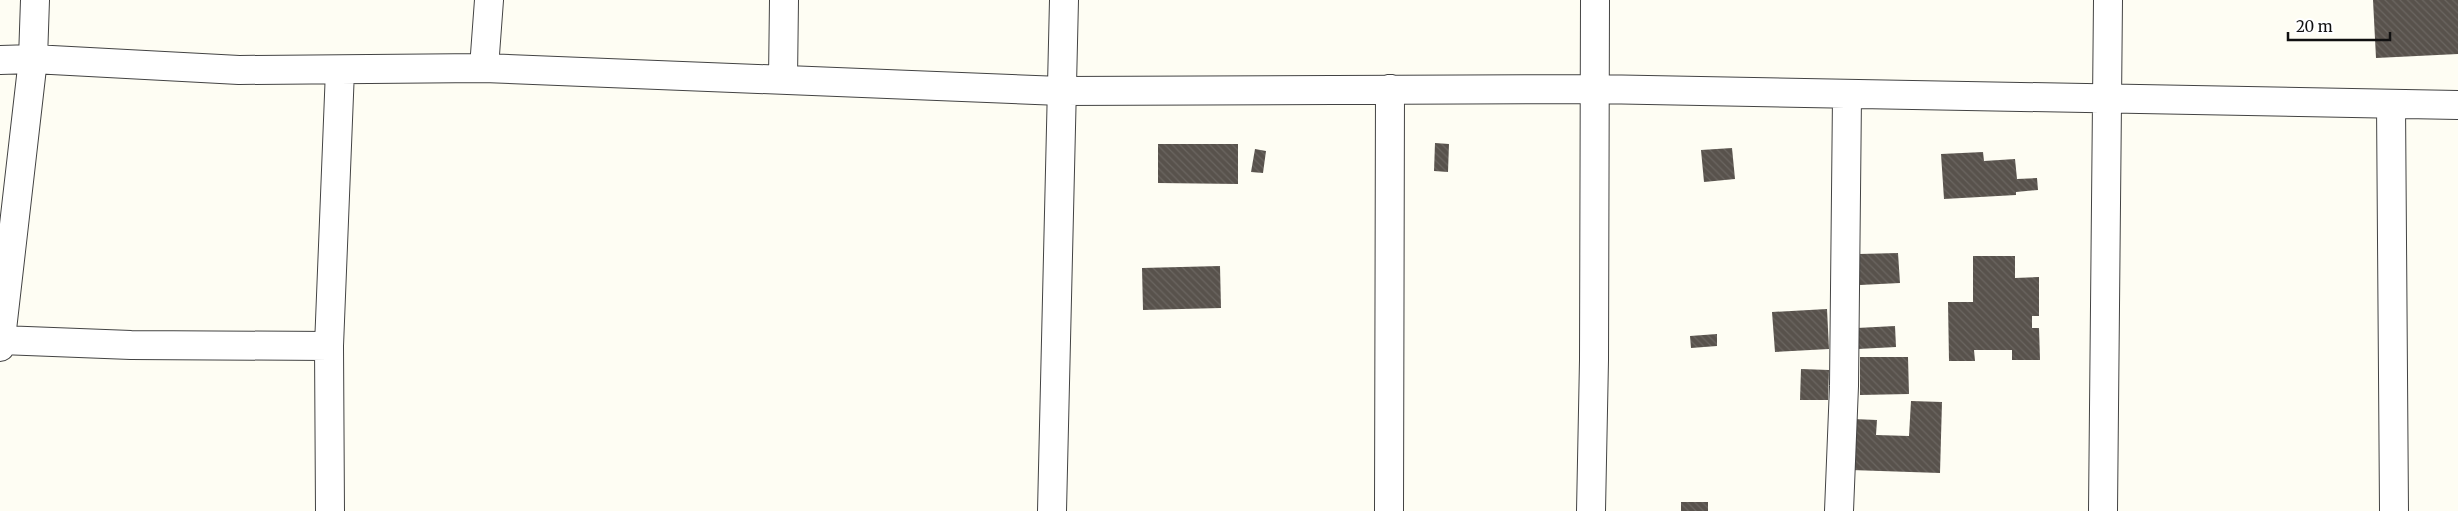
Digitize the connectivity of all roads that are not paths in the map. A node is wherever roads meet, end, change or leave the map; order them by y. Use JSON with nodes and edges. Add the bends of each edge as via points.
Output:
{"nodes":[{"id":1,"x":35,"y":0,"type":"edge"},
{"id":2,"x":489,"y":0,"type":"edge"},
{"id":3,"x":784,"y":0,"type":"edge"},
{"id":4,"x":1064,"y":0,"type":"edge"},
{"id":5,"x":1595,"y":0,"type":"edge"},
{"id":6,"x":2108,"y":0,"type":"edge"},
{"id":7,"x":33,"y":59,"type":"junction"},
{"id":8,"x":0,"y":60,"type":"edge"},
{"id":9,"x":484,"y":68,"type":"junction"},
{"id":10,"x":340,"y":70,"type":"junction"},
{"id":11,"x":783,"y":80,"type":"junction"},
{"id":12,"x":1595,"y":89,"type":"junction"},
{"id":13,"x":1061,"y":90,"type":"junction"},
{"id":14,"x":1390,"y":90,"type":"junction"},
{"id":15,"x":1846,"y":96,"type":"junction"},
{"id":16,"x":2108,"y":100,"type":"junction"},
{"id":17,"x":2391,"y":104,"type":"junction"},
{"id":18,"x":2458,"y":106,"type":"edge"},
{"id":19,"x":1,"y":344,"type":"edge"},
{"id":20,"x":329,"y":346,"type":"junction"},
{"id":21,"x":330,"y":511,"type":"edge"},
{"id":22,"x":1052,"y":511,"type":"edge"},
{"id":23,"x":1388,"y":511,"type":"edge"},
{"id":24,"x":1591,"y":511,"type":"edge"},
{"id":25,"x":1840,"y":511,"type":"edge"},
{"id":26,"x":2104,"y":511,"type":"edge"},
{"id":27,"x":2394,"y":511,"type":"edge"}],
"edges":[{"from":1,"to":7,"type":"street"},
{"from":2,"to":9,"type":"street"},
{"from":3,"to":11,"type":"street"},
{"from":4,"to":13,"type":"street"},
{"from":5,"to":12,"type":"street"},
{"from":6,"to":16,"type":"street"},
{"from":7,"to":8,"type":"street"},
{"from":7,"to":10,"type":"street","via":[[239,70]]},
{"from":7,"to":19,"type":"street"},
{"from":9,"to":10,"type":"street"},
{"from":9,"to":11,"type":"street"},
{"from":10,"to":20,"type":"street"},
{"from":11,"to":13,"type":"street"},
{"from":12,"to":14,"type":"street"},
{"from":12,"to":15,"type":"street"},
{"from":12,"to":24,"type":"street"},
{"from":13,"to":14,"type":"street"},
{"from":13,"to":22,"type":"street"},
{"from":14,"to":23,"type":"street"},
{"from":15,"to":16,"type":"street"},
{"from":15,"to":25,"type":"street"},
{"from":16,"to":17,"type":"street"},
{"from":16,"to":26,"type":"street"},
{"from":17,"to":18,"type":"street"},
{"from":17,"to":27,"type":"street"},
{"from":19,"to":20,"type":"street"},
{"from":20,"to":21,"type":"street"}]}
